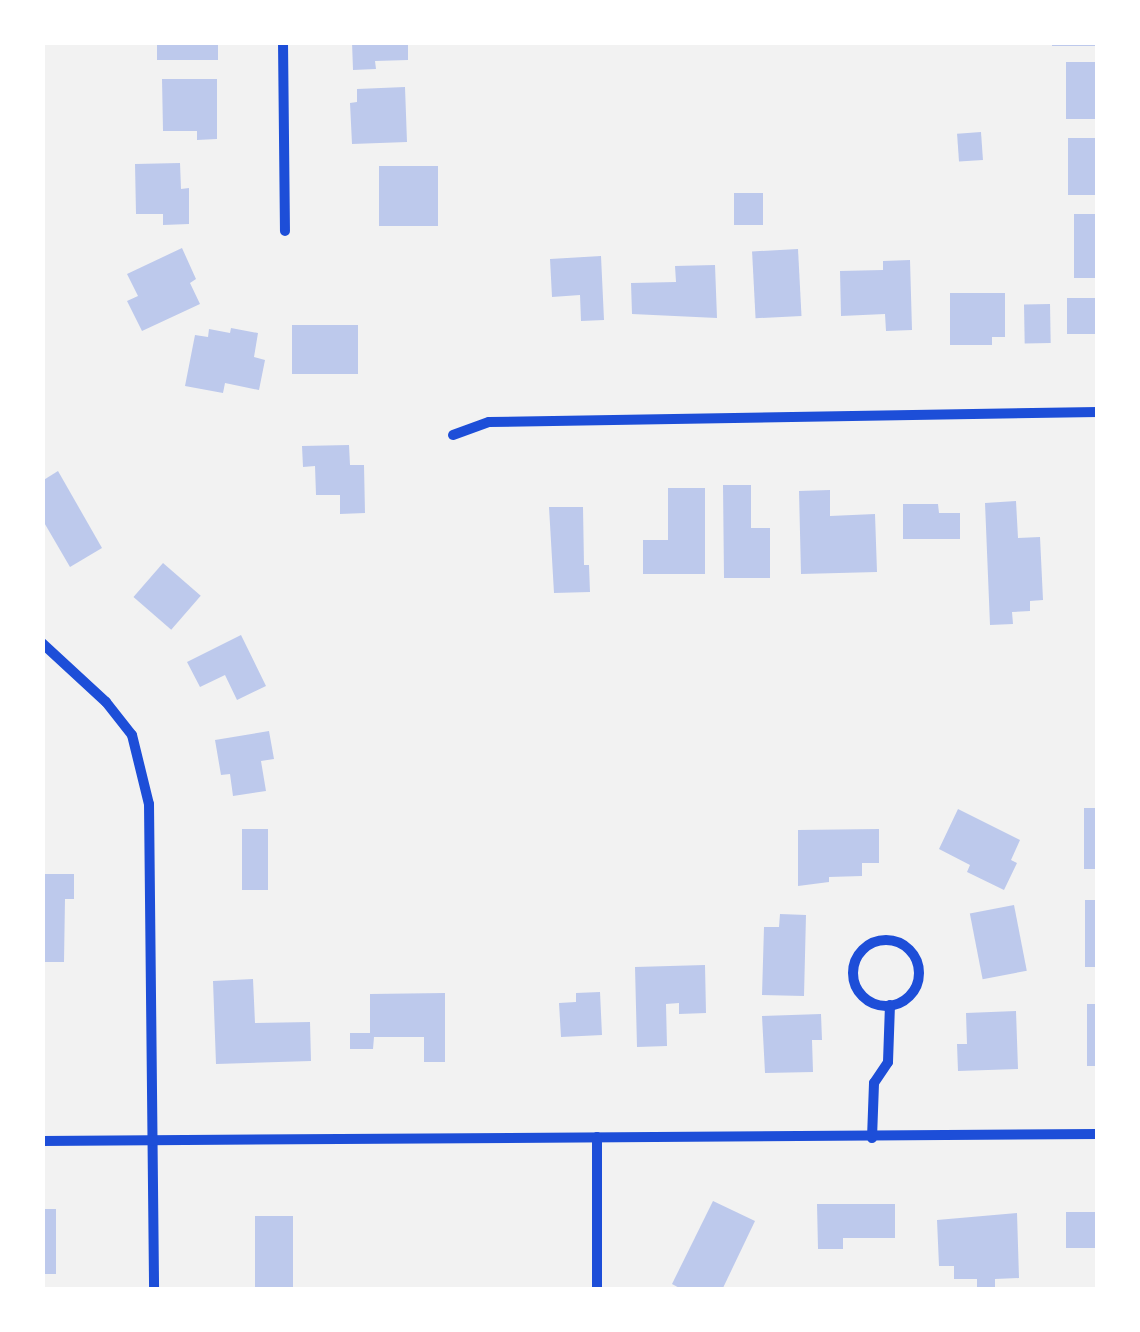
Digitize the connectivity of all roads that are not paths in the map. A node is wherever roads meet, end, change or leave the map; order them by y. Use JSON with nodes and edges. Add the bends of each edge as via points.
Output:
{"nodes":[{"id":1,"x":283,"y":42,"type":"edge"},
{"id":2,"x":285,"y":232,"type":"dead end"},
{"id":3,"x":1098,"y":412,"type":"edge"},
{"id":4,"x":453,"y":434,"type":"dead end"},
{"id":5,"x":42,"y":643,"type":"edge"},
{"id":6,"x":890,"y":1005,"type":"junction"},
{"id":7,"x":1098,"y":1134,"type":"edge"},
{"id":8,"x":597,"y":1137,"type":"junction"},
{"id":9,"x":152,"y":1138,"type":"junction"},
{"id":10,"x":872,"y":1138,"type":"junction"},
{"id":11,"x":42,"y":1140,"type":"edge"},
{"id":12,"x":154,"y":1290,"type":"edge"},
{"id":13,"x":597,"y":1290,"type":"edge"}],
"edges":[{"from":1,"to":2,"type":"street"},
{"from":3,"to":4,"type":"street","via":[[489,422]]},
{"from":5,"to":9,"type":"street","via":[[132,734],[149,804]]},
{"from":6,"to":6,"type":"street","via":[[912,992],[918,972],[913,954],[887,940],[860,951],[853,972],[866,999]]},
{"from":6,"to":10,"type":"street","via":[[888,1062],[874,1083]]},
{"from":7,"to":10,"type":"street"},
{"from":8,"to":9,"type":"street"},
{"from":8,"to":10,"type":"street"},
{"from":8,"to":13,"type":"street"},
{"from":9,"to":11,"type":"street"},
{"from":9,"to":12,"type":"street"}]}
